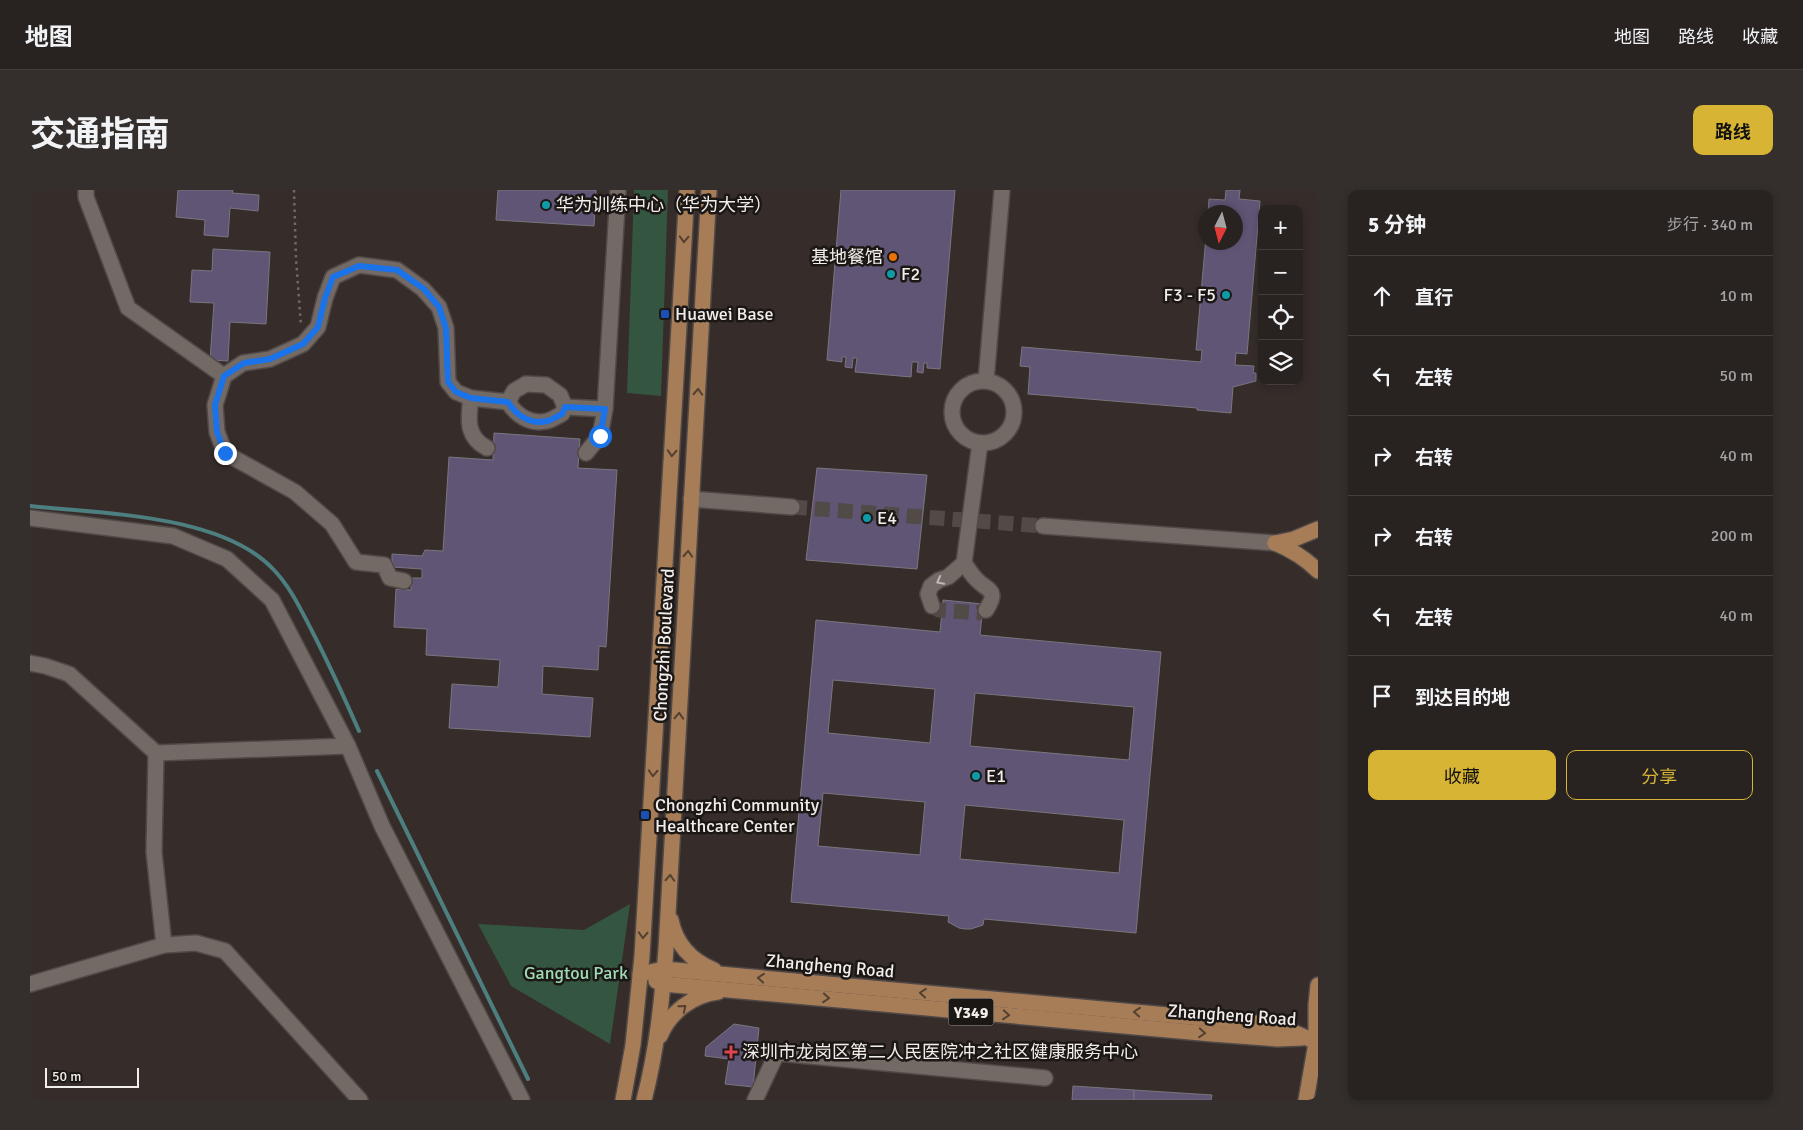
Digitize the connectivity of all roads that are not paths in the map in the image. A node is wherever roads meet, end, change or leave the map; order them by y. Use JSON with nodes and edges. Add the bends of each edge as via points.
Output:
{"nodes":[{"id":1,"x":86,"y":190,"type":"edge"},
{"id":2,"x":618,"y":190,"type":"edge"},
{"id":3,"x":687,"y":190,"type":"edge"},
{"id":4,"x":709,"y":190,"type":"edge"},
{"id":5,"x":1002,"y":190,"type":"edge"},
{"id":6,"x":224,"y":376,"type":"junction"},
{"id":7,"x":986,"y":381,"type":"junction"},
{"id":8,"x":471,"y":398,"type":"junction"},
{"id":9,"x":508,"y":402,"type":"junction"},
{"id":10,"x":565,"y":407,"type":"junction"},
{"id":11,"x":605,"y":409,"type":"junction"},
{"id":12,"x":980,"y":443,"type":"junction"},
{"id":13,"x":487,"y":448,"type":"dead end"},
{"id":14,"x":586,"y":452,"type":"dead end"},
{"id":15,"x":692,"y":499,"type":"junction"},
{"id":16,"x":792,"y":507,"type":"tunnel mouth"},
{"id":17,"x":30,"y":518,"type":"edge"},
{"id":18,"x":1043,"y":526,"type":"tunnel mouth"},
{"id":19,"x":1318,"y":529,"type":"edge"},
{"id":20,"x":1275,"y":544,"type":"junction"},
{"id":21,"x":964,"y":562,"type":"junction"},
{"id":22,"x":1318,"y":570,"type":"edge"},
{"id":23,"x":404,"y":581,"type":"dead end"},
{"id":24,"x":932,"y":606,"type":"dead end"},
{"id":25,"x":986,"y":610,"type":"dead end"},
{"id":26,"x":30,"y":663,"type":"edge"},
{"id":27,"x":348,"y":746,"type":"junction"},
{"id":28,"x":156,"y":753,"type":"junction"},
{"id":29,"x":668,"y":905,"type":"junction"},
{"id":30,"x":164,"y":945,"type":"junction"},
{"id":31,"x":640,"y":974,"type":"junction"},
{"id":32,"x":664,"y":976,"type":"junction"},
{"id":33,"x":732,"y":983,"type":"junction"},
{"id":34,"x":30,"y":984,"type":"edge"},
{"id":35,"x":1318,"y":985,"type":"edge"},
{"id":36,"x":1313,"y":1041,"type":"edge"},
{"id":37,"x":655,"y":1047,"type":"junction"},
{"id":38,"x":1045,"y":1078,"type":"dead end"},
{"id":39,"x":360,"y":1100,"type":"edge"},
{"id":40,"x":522,"y":1100,"type":"edge"},
{"id":41,"x":623,"y":1100,"type":"edge"},
{"id":42,"x":644,"y":1100,"type":"edge"},
{"id":43,"x":755,"y":1100,"type":"edge"},
{"id":44,"x":1306,"y":1100,"type":"edge"}],
"edges":[{"from":1,"to":6,"type":"street","via":[[128,308]]},
{"from":2,"to":11,"type":"street"},
{"from":3,"to":31,"type":"main road","name":"Chongzhi Boulevard","one_way":true},
{"from":15,"to":4,"type":"main road","name":"Chongzhi Boulevard","one_way":true},
{"from":5,"to":7,"type":"street"},
{"from":6,"to":8,"type":"street","via":[[244,363],[270,359],[303,344],[318,327],[333,277],[359,266],[397,270],[424,289],[439,307],[446,328],[448,382],[456,392]]},
{"from":6,"to":23,"type":"street","via":[[215,405],[217,432],[225,453],[294,492],[332,524],[356,562],[384,565],[390,578]]},
{"from":7,"to":12,"type":"street","via":[[1002,386],[1010,395],[1014,418],[1002,437]]},
{"from":7,"to":12,"type":"street","via":[[967,384],[957,394],[952,406],[952,420],[958,432]]},
{"from":8,"to":9,"type":"street"},
{"from":8,"to":13,"type":"street","via":[[468,418],[472,433]]},
{"from":9,"to":10,"type":"street","via":[[525,420],[546,421],[562,414]]},
{"from":9,"to":10,"type":"street","via":[[514,391],[526,384],[546,385],[560,395]]},
{"from":10,"to":11,"type":"street"},
{"from":11,"to":14,"type":"street","via":[[600,436]]},
{"from":12,"to":21,"type":"street"},
{"from":15,"to":16,"type":"street"},
{"from":29,"to":15,"type":"main road","name":"Chongzhi Boulevard","one_way":true},
{"from":17,"to":27,"type":"street","via":[[173,536],[227,559],[272,600]]},
{"from":18,"to":20,"type":"street"},
{"from":19,"to":20,"type":"main road"},
{"from":20,"to":22,"type":"main road","via":[[1292,550]]},
{"from":21,"to":24,"type":"street","one_way":true,"via":[[948,577],[931,586],[928,594]]},
{"from":21,"to":25,"type":"street","via":[[992,594]]},
{"from":26,"to":28,"type":"street","via":[[69,674]]},
{"from":27,"to":28,"type":"street"},
{"from":27,"to":40,"type":"street","via":[[382,826]]},
{"from":28,"to":30,"type":"street","via":[[154,852]]},
{"from":29,"to":32,"type":"main road","name":"Chongzhi Boulevard"},
{"from":29,"to":33,"type":"main road","via":[[672,924],[686,952]]},
{"from":30,"to":34,"type":"street"},
{"from":30,"to":39,"type":"street","via":[[196,943],[225,951]]},
{"from":31,"to":32,"type":"main road","name":"Zhangheng Road","number":"Y349"},
{"from":31,"to":41,"type":"main road","name":"Chongzhi Boulevard","via":[[633,1045]]},
{"from":32,"to":33,"type":"main road","name":"Zhangheng Road","number":"Y349"},
{"from":32,"to":37,"type":"main road","name":"Chongzhi Boulevard"},
{"from":33,"to":36,"type":"main road","name":"Zhangheng Road","number":"Y349","via":[[1212,1034]]},
{"from":37,"to":33,"type":"main road","one_way":true,"via":[[669,1020],[679,1009]]},
{"from":35,"to":36,"type":"main road"},
{"from":36,"to":44,"type":"main road"},
{"from":37,"to":42,"type":"main road","name":"Chongzhi Boulevard"},
{"from":38,"to":43,"type":"street","via":[[777,1053]]}]}
